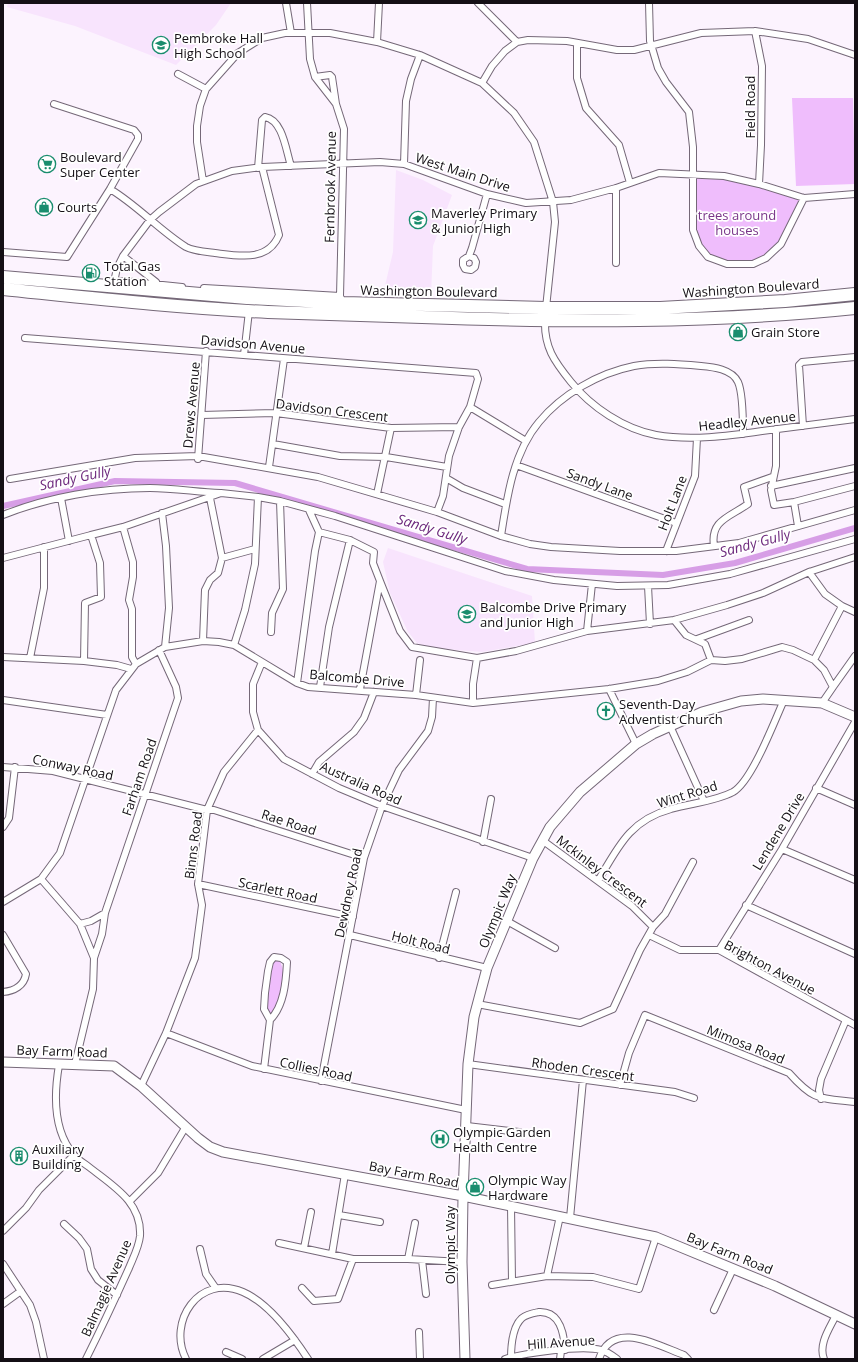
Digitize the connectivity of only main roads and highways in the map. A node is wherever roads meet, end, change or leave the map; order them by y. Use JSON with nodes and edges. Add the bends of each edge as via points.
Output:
{"nodes":[{"id":1,"x":3,"y":276,"type":"edge"},
{"id":2,"x":3,"y":289,"type":"edge"},
{"id":3,"x":855,"y":294,"type":"edge"},
{"id":4,"x":855,"y":308,"type":"edge"}],
"edges":[{"from":1,"to":3,"type":"highway","name":"Washington Boulevard","via":[[113,283],[247,298],[546,308],[660,308]]},
{"from":2,"to":4,"type":"highway","name":"Washington Boulevard","via":[[249,311],[545,322],[667,320]]}]}
